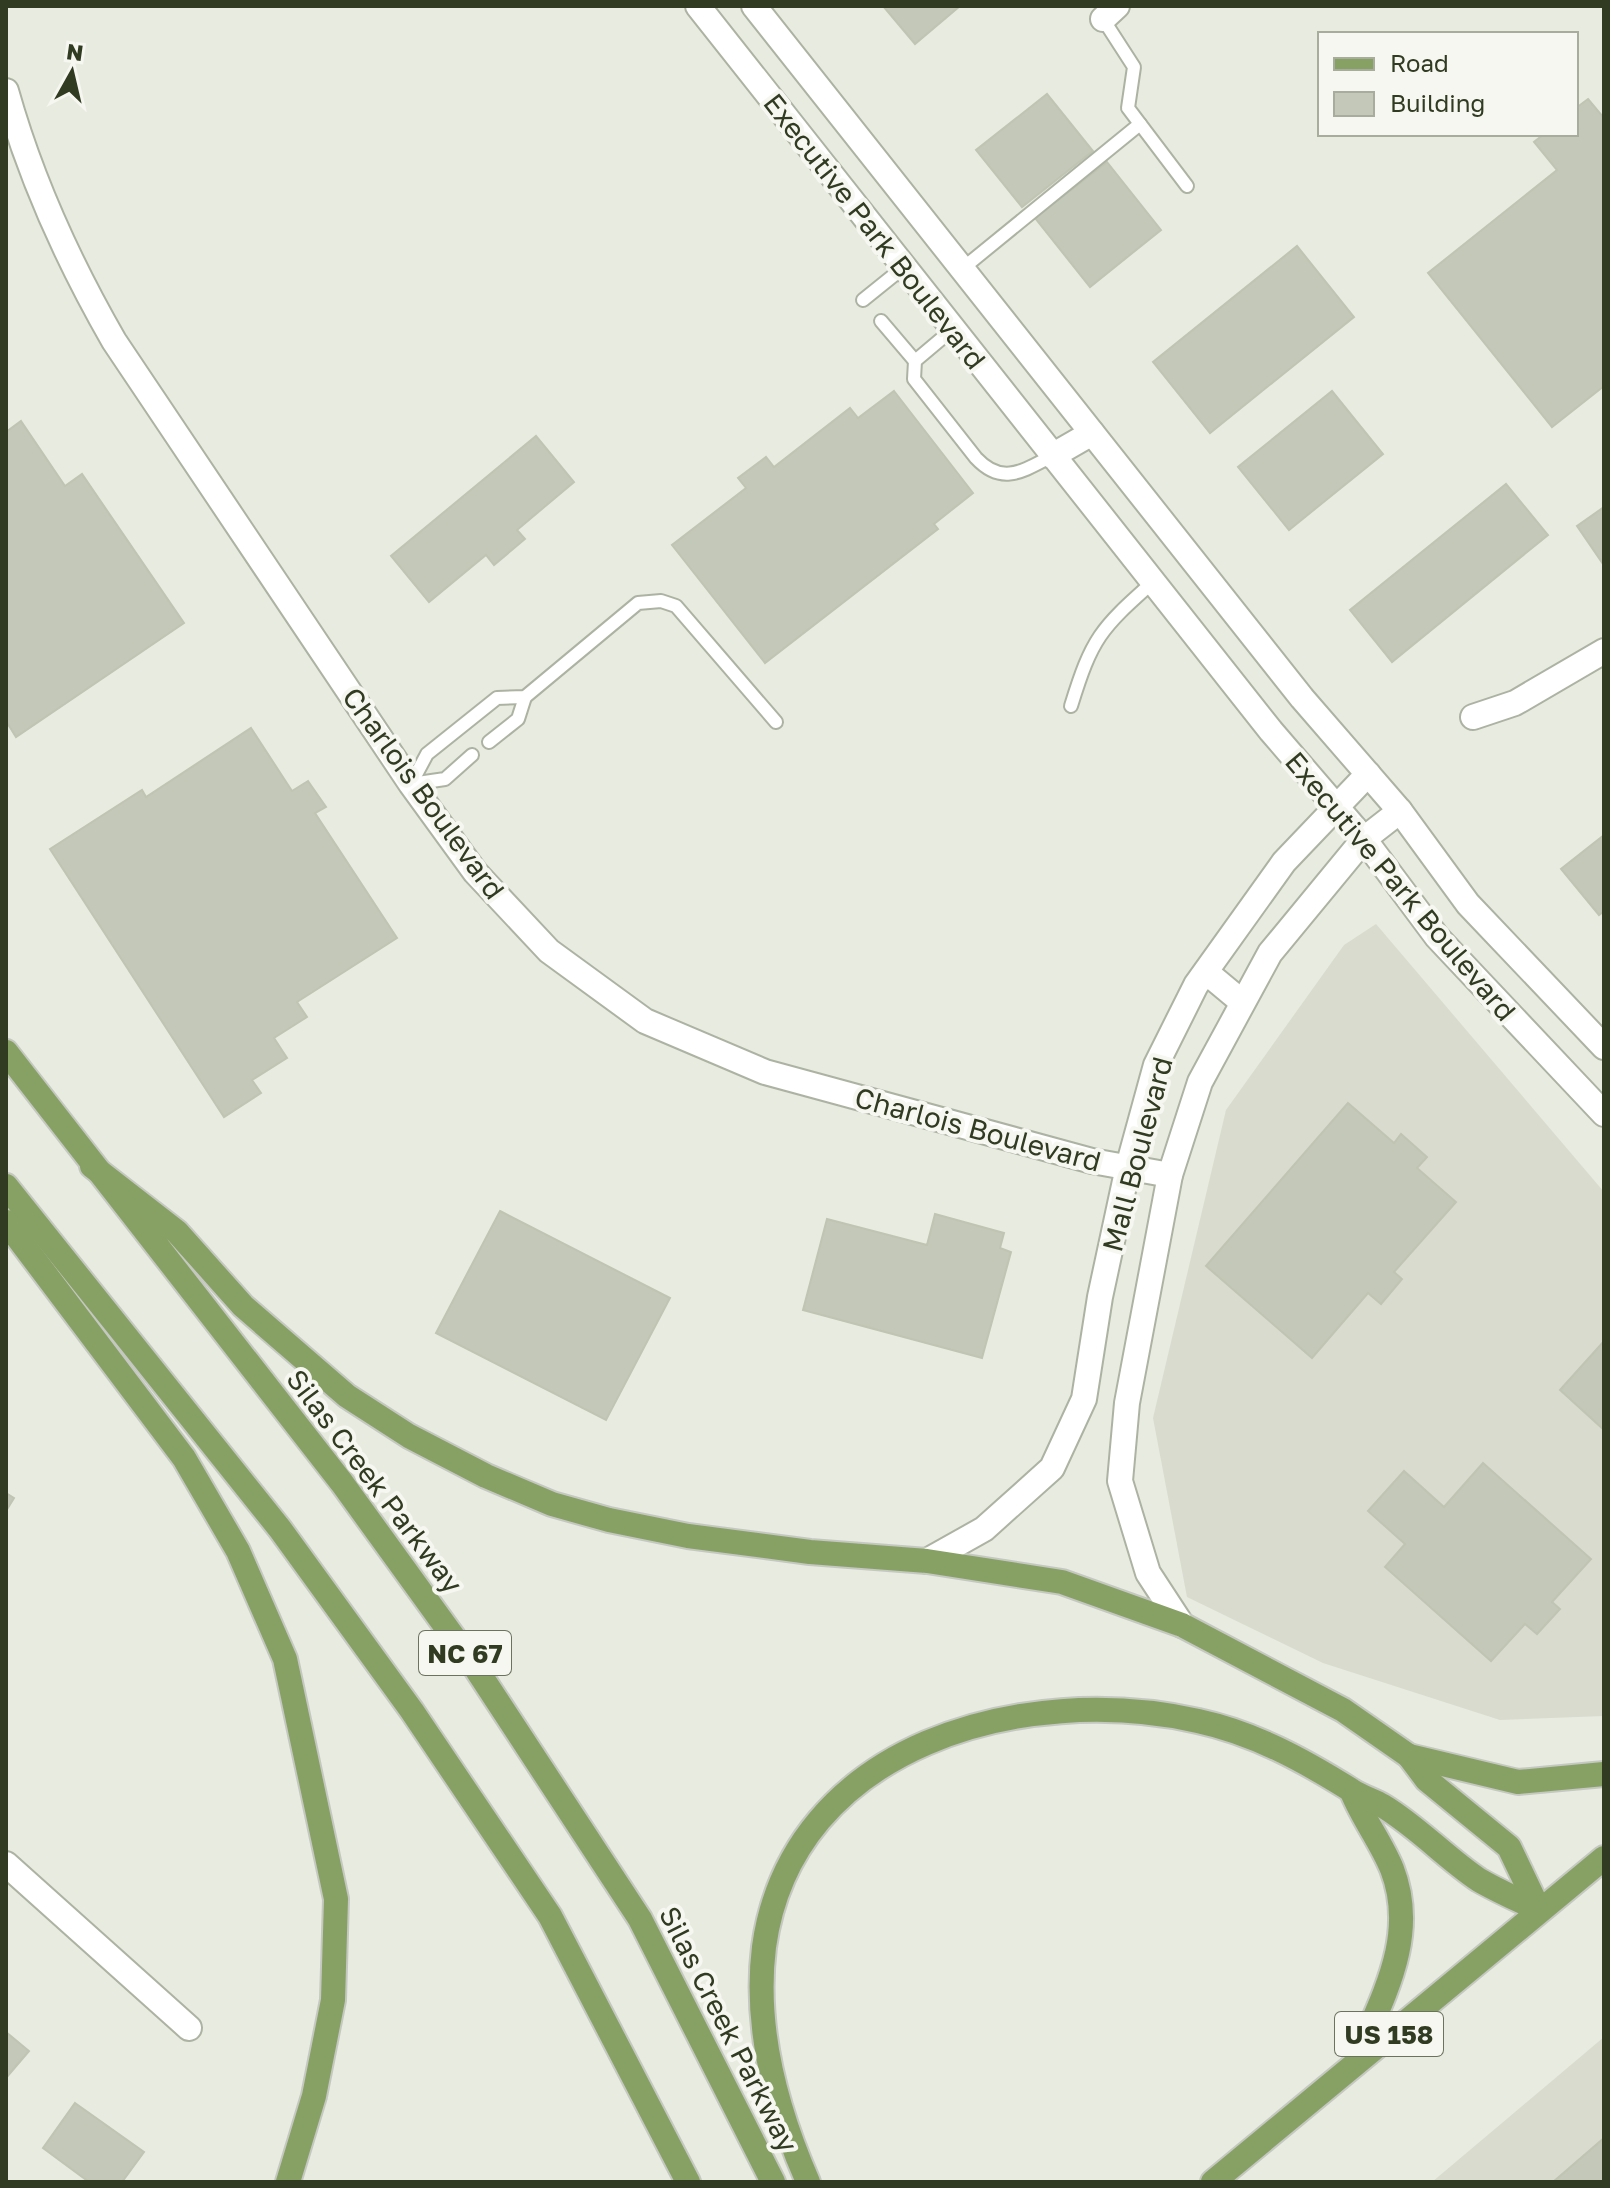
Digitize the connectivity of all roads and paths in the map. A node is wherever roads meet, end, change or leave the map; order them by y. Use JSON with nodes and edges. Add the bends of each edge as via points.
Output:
{"nodes":[{"id":1,"x":698,"y":6,"type":"edge"},
{"id":2,"x":754,"y":6,"type":"edge"},
{"id":3,"x":1110,"y":12,"type":"edge"},
{"id":4,"x":6,"y":91,"type":"edge"},
{"id":5,"x":1140,"y":124,"type":"junction"},
{"id":6,"x":1187,"y":186,"type":"dead end"},
{"id":7,"x":904,"y":267,"type":"junction"},
{"id":8,"x":962,"y":269,"type":"junction"},
{"id":9,"x":863,"y":300,"type":"dead end"},
{"id":10,"x":881,"y":321,"type":"dead end"},
{"id":11,"x":953,"y":329,"type":"junction"},
{"id":12,"x":915,"y":361,"type":"junction"},
{"id":13,"x":1092,"y":433,"type":"junction"},
{"id":14,"x":1052,"y":456,"type":"junction"},
{"id":15,"x":1153,"y":582,"type":"junction"},
{"id":16,"x":1604,"y":651,"type":"edge"},
{"id":17,"x":1273,"y":661,"type":"junction"},
{"id":18,"x":1237,"y":688,"type":"junction"},
{"id":19,"x":525,"y":697,"type":"junction"},
{"id":20,"x":1071,"y":706,"type":"dead end"},
{"id":21,"x":1473,"y":717,"type":"dead end"},
{"id":22,"x":776,"y":722,"type":"dead end"},
{"id":23,"x":489,"y":742,"type":"dead end"},
{"id":24,"x":472,"y":755,"type":"dead end"},
{"id":25,"x":1368,"y":774,"type":"junction"},
{"id":26,"x":411,"y":784,"type":"junction"},
{"id":27,"x":1335,"y":805,"type":"junction"},
{"id":28,"x":1400,"y":811,"type":"junction"},
{"id":29,"x":1364,"y":839,"type":"junction"},
{"id":30,"x":1206,"y":972,"type":"junction"},
{"id":31,"x":1242,"y":1002,"type":"junction"},
{"id":32,"x":1604,"y":1047,"type":"edge"},
{"id":33,"x":6,"y":1052,"type":"edge"},
{"id":34,"x":1604,"y":1114,"type":"edge"},
{"id":35,"x":92,"y":1166,"type":"junction"},
{"id":36,"x":1128,"y":1167,"type":"junction"},
{"id":37,"x":1170,"y":1175,"type":"junction"},
{"id":38,"x":6,"y":1186,"type":"edge"},
{"id":39,"x":6,"y":1222,"type":"edge"},
{"id":40,"x":927,"y":1561,"type":"junction"},
{"id":41,"x":1182,"y":1625,"type":"junction"},
{"id":42,"x":1409,"y":1756,"type":"junction"},
{"id":43,"x":1604,"y":1774,"type":"edge"},
{"id":44,"x":1352,"y":1792,"type":"junction"},
{"id":45,"x":1604,"y":1858,"type":"edge"},
{"id":46,"x":6,"y":1864,"type":"edge"},
{"id":47,"x":1539,"y":1910,"type":"junction"},
{"id":48,"x":189,"y":2028,"type":"dead end"},
{"id":49,"x":1356,"y":2061,"type":"junction"},
{"id":50,"x":288,"y":2182,"type":"edge"},
{"id":51,"x":688,"y":2182,"type":"edge"},
{"id":52,"x":773,"y":2182,"type":"edge"},
{"id":53,"x":808,"y":2182,"type":"edge"},
{"id":54,"x":1213,"y":2182,"type":"edge"}],
"edges":[{"from":1,"to":7,"type":"street","name":"Executive Park Boulevard"},
{"from":2,"to":8,"type":"street","name":"Executive Park Boulevard"},
{"from":3,"to":5,"type":"lane","via":[[1134,67],[1128,108]]},
{"from":4,"to":26,"type":"street","name":"Charlois Boulevard","via":[[28,166],[75,273],[114,341]]},
{"from":5,"to":6,"type":"lane"},
{"from":5,"to":8,"type":"lane"},
{"from":7,"to":9,"type":"lane"},
{"from":7,"to":11,"type":"street","name":"Executive Park Boulevard"},
{"from":8,"to":13,"type":"street","name":"Executive Park Boulevard"},
{"from":10,"to":12,"type":"lane"},
{"from":11,"to":12,"type":"lane"},
{"from":11,"to":14,"type":"street","name":"Executive Park Boulevard"},
{"from":12,"to":14,"type":"lane","via":[[914,379],[986,469],[1005,477],[1016,475]]},
{"from":13,"to":14,"type":"street"},
{"from":13,"to":17,"type":"street","name":"Executive Park Boulevard"},
{"from":14,"to":15,"type":"street","name":"Executive Park Boulevard"},
{"from":15,"to":18,"type":"street","name":"Executive Park Boulevard"},
{"from":15,"to":20,"type":"lane","via":[[1101,632],[1087,653]]},
{"from":16,"to":21,"type":"street","via":[[1515,703]]},
{"from":17,"to":18,"type":"street"},
{"from":17,"to":25,"type":"street","name":"Executive Park Boulevard"},
{"from":18,"to":27,"type":"street","name":"Executive Park Boulevard"},
{"from":19,"to":22,"type":"lane","via":[[638,603],[661,601],[676,606]]},
{"from":19,"to":23,"type":"lane","via":[[518,719]]},
{"from":19,"to":26,"type":"lane","via":[[497,698],[427,754]]},
{"from":24,"to":26,"type":"lane","via":[[445,779]]},
{"from":25,"to":27,"type":"street","name":"Mall Boulevard"},
{"from":25,"to":28,"type":"street","name":"Executive Park Boulevard"},
{"from":26,"to":36,"type":"street","name":"Charlois Boulevard","via":[[475,872],[549,951],[645,1021],[765,1072]]},
{"from":27,"to":29,"type":"street","name":"Executive Park Boulevard"},
{"from":27,"to":30,"type":"street","name":"Mall Boulevard","via":[[1284,862]]},
{"from":28,"to":29,"type":"street","name":"Mall Boulevard"},
{"from":28,"to":32,"type":"street","name":"Executive Park Boulevard","via":[[1468,904]]},
{"from":29,"to":31,"type":"street","name":"Mall Boulevard","via":[[1270,953]]},
{"from":29,"to":34,"type":"street","name":"Executive Park Boulevard","via":[[1437,937]]},
{"from":30,"to":31,"type":"street"},
{"from":30,"to":36,"type":"street","name":"Mall Boulevard","via":[[1156,1065]]},
{"from":31,"to":37,"type":"street","name":"Mall Boulevard","via":[[1200,1082]]},
{"from":33,"to":35,"type":"main road","name":"Silas Creek Parkway","number":"NC 67"},
{"from":35,"to":40,"type":"main road","via":[[177,1232],[243,1306],[347,1396],[486,1476],[552,1504],[688,1536]]},
{"from":35,"to":52,"type":"main road","name":"Silas Creek Parkway","number":"NC 67","via":[[325,1461],[475,1667],[640,1919]]},
{"from":36,"to":37,"type":"street","name":"Charlois Boulevard"},
{"from":36,"to":40,"type":"street","name":"Mall Boulevard","via":[[1084,1399],[1052,1468],[984,1529]]},
{"from":37,"to":41,"type":"street","name":"Mall Boulevard","via":[[1127,1403],[1120,1481],[1148,1573]]},
{"from":38,"to":51,"type":"main road","number":"NC 67","via":[[280,1529],[412,1711],[550,1916]]},
{"from":39,"to":50,"type":"main road","via":[[184,1458],[238,1551],[285,1659],[336,1899],[333,2000],[314,2096]]},
{"from":40,"to":41,"type":"main road","via":[[1062,1582]]},
{"from":41,"to":42,"type":"main road","via":[[1343,1710]]},
{"from":42,"to":43,"type":"main road","via":[[1518,1782]]},
{"from":42,"to":47,"type":"main road","via":[[1427,1780],[1509,1847]]},
{"from":44,"to":47,"type":"main road","via":[[1384,1807],[1480,1880]]},
{"from":44,"to":49,"type":"main road","via":[[1391,1867],[1402,1918],[1402,1945]]},
{"from":44,"to":53,"type":"main road","via":[[1307,1762],[1233,1731],[1134,1711],[1072,1709],[1006,1717],[955,1731],[875,1769],[843,1796],[798,1851],[774,1903],[765,1945],[763,2031],[776,2091]]},
{"from":45,"to":47,"type":"main road","number":"US 158"},
{"from":46,"to":48,"type":"street"},
{"from":47,"to":49,"type":"main road","number":"US 158"},
{"from":49,"to":54,"type":"main road","number":"US 158"}]}
